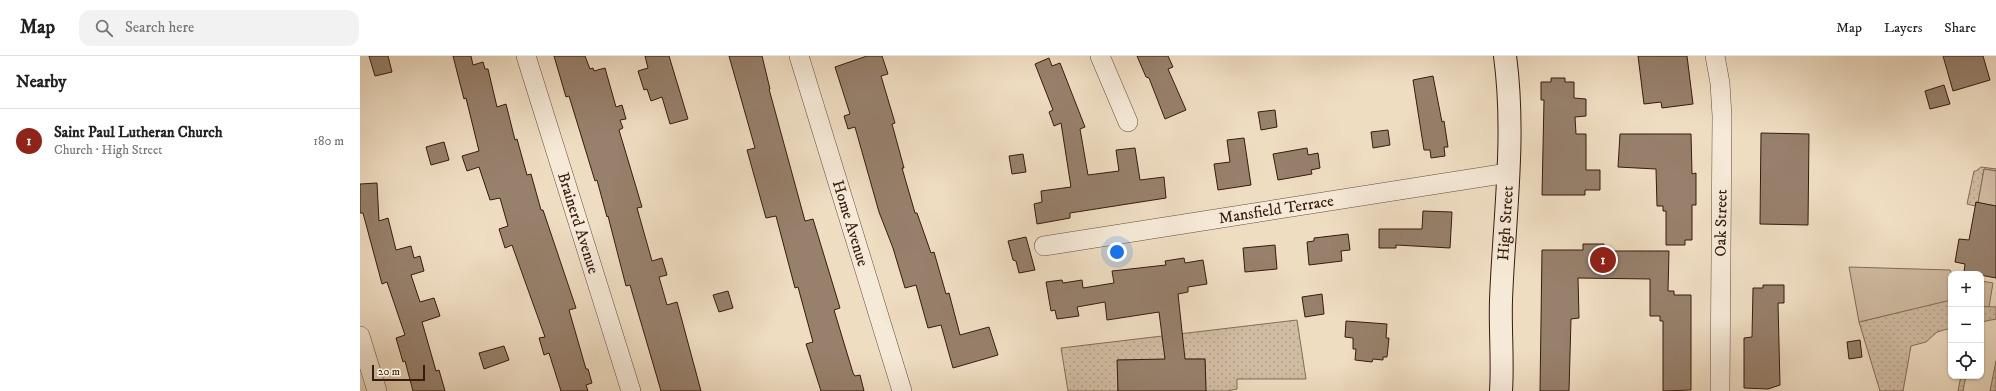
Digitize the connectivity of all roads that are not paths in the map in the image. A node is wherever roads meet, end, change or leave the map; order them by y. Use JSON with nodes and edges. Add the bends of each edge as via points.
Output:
{"nodes":[{"id":1,"x":526,"y":56,"type":"edge"},
{"id":2,"x":798,"y":56,"type":"edge"},
{"id":3,"x":1100,"y":56,"type":"edge"},
{"id":4,"x":1504,"y":56,"type":"edge"},
{"id":5,"x":1715,"y":56,"type":"edge"},
{"id":6,"x":1128,"y":122,"type":"dead end"},
{"id":7,"x":1508,"y":173,"type":"junction"},
{"id":8,"x":1044,"y":246,"type":"dead end"},
{"id":9,"x":360,"y":336,"type":"edge"},
{"id":10,"x":377,"y":391,"type":"edge"},
{"id":11,"x":631,"y":391,"type":"edge"},
{"id":12,"x":902,"y":391,"type":"edge"},
{"id":13,"x":1501,"y":391,"type":"edge"},
{"id":14,"x":1720,"y":391,"type":"edge"}],
"edges":[{"from":1,"to":11,"type":"street","name":"Brainerd Avenue"},
{"from":2,"to":12,"type":"street","name":"Home Avenue"},
{"from":3,"to":6,"type":"street"},
{"from":4,"to":7,"type":"street","name":"High Street","via":[[1508,104]]},
{"from":5,"to":14,"type":"street","name":"Oak Street","via":[[1722,116]]},
{"from":7,"to":8,"type":"street","name":"Mansfield Terrace"},
{"from":7,"to":13,"type":"street","name":"High Street","via":[[1501,300]]},
{"from":9,"to":10,"type":"street"}]}
